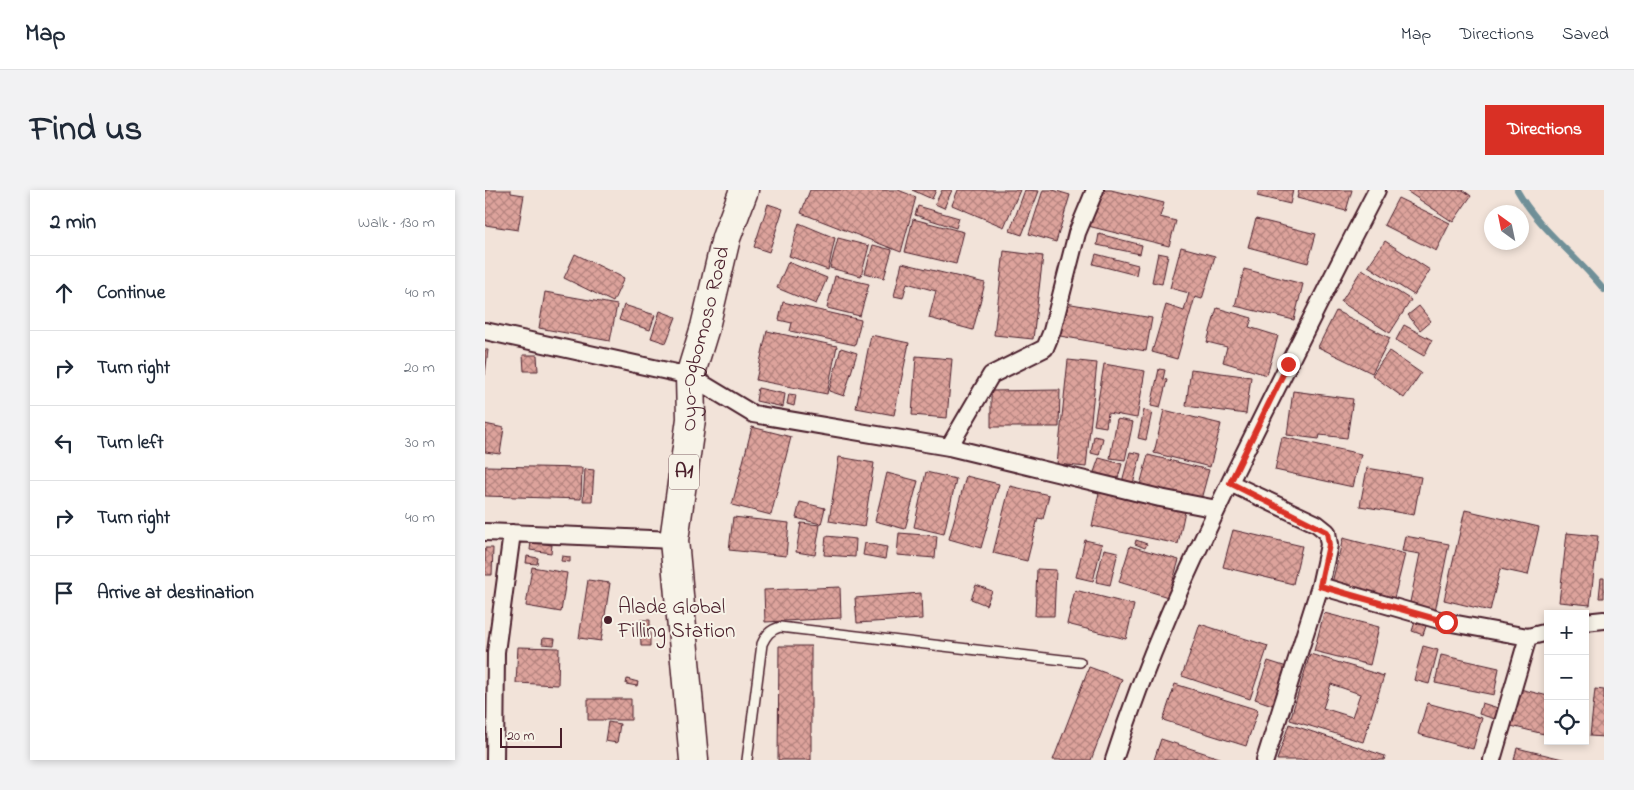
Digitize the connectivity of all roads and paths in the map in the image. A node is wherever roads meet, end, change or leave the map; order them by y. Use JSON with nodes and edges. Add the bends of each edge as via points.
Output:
{"nodes":[{"id":1,"x":744,"y":190,"type":"edge"},
{"id":2,"x":1095,"y":190,"type":"edge"},
{"id":3,"x":1377,"y":190,"type":"edge"},
{"id":4,"x":485,"y":331,"type":"edge"},
{"id":5,"x":690,"y":376,"type":"junction"},
{"id":6,"x":949,"y":447,"type":"junction"},
{"id":7,"x":1230,"y":483,"type":"junction"},
{"id":8,"x":1217,"y":509,"type":"junction"},
{"id":9,"x":485,"y":532,"type":"edge"},
{"id":10,"x":512,"y":533,"type":"junction"},
{"id":11,"x":674,"y":540,"type":"junction"},
{"id":12,"x":1320,"y":586,"type":"junction"},
{"id":13,"x":1604,"y":620,"type":"edge"},
{"id":14,"x":1589,"y":622,"type":"edge"},
{"id":15,"x":1544,"y":633,"type":"edge"},
{"id":16,"x":1528,"y":637,"type":"junction"},
{"id":17,"x":1080,"y":662,"type":"dead end"},
{"id":18,"x":495,"y":760,"type":"edge"},
{"id":19,"x":694,"y":760,"type":"edge"},
{"id":20,"x":747,"y":760,"type":"edge"},
{"id":21,"x":1114,"y":760,"type":"edge"},
{"id":22,"x":1265,"y":760,"type":"edge"},
{"id":23,"x":1493,"y":760,"type":"edge"}],
"edges":[{"from":1,"to":5,"type":"highway","name":"Oyo-Ogbomoso Road","number":"A1","via":[[726,238]]},
{"from":2,"to":6,"type":"street","via":[[1077,233],[1045,348],[991,375]]},
{"from":3,"to":7,"type":"street"},
{"from":4,"to":5,"type":"street"},
{"from":5,"to":6,"type":"street","via":[[753,414]]},
{"from":5,"to":11,"type":"highway","name":"Oyo-Ogbomoso Road","number":"A1","via":[[691,419]]},
{"from":6,"to":8,"type":"street"},
{"from":7,"to":8,"type":"street"},
{"from":7,"to":12,"type":"street","via":[[1327,532],[1329,545]]},
{"from":8,"to":21,"type":"street","via":[[1170,608]]},
{"from":9,"to":10,"type":"street"},
{"from":10,"to":11,"type":"street"},
{"from":10,"to":18,"type":"street","via":[[496,652]]},
{"from":11,"to":19,"type":"highway","name":"Oyo-Ogbomoso Road","number":"A1"},
{"from":12,"to":16,"type":"street","via":[[1446,622]]},
{"from":12,"to":22,"type":"street"},
{"from":13,"to":14,"type":"street"},
{"from":15,"to":16,"type":"street"},
{"from":16,"to":23,"type":"street"},
{"from":17,"to":20,"type":"lane","via":[[773,629],[762,644]]}]}
